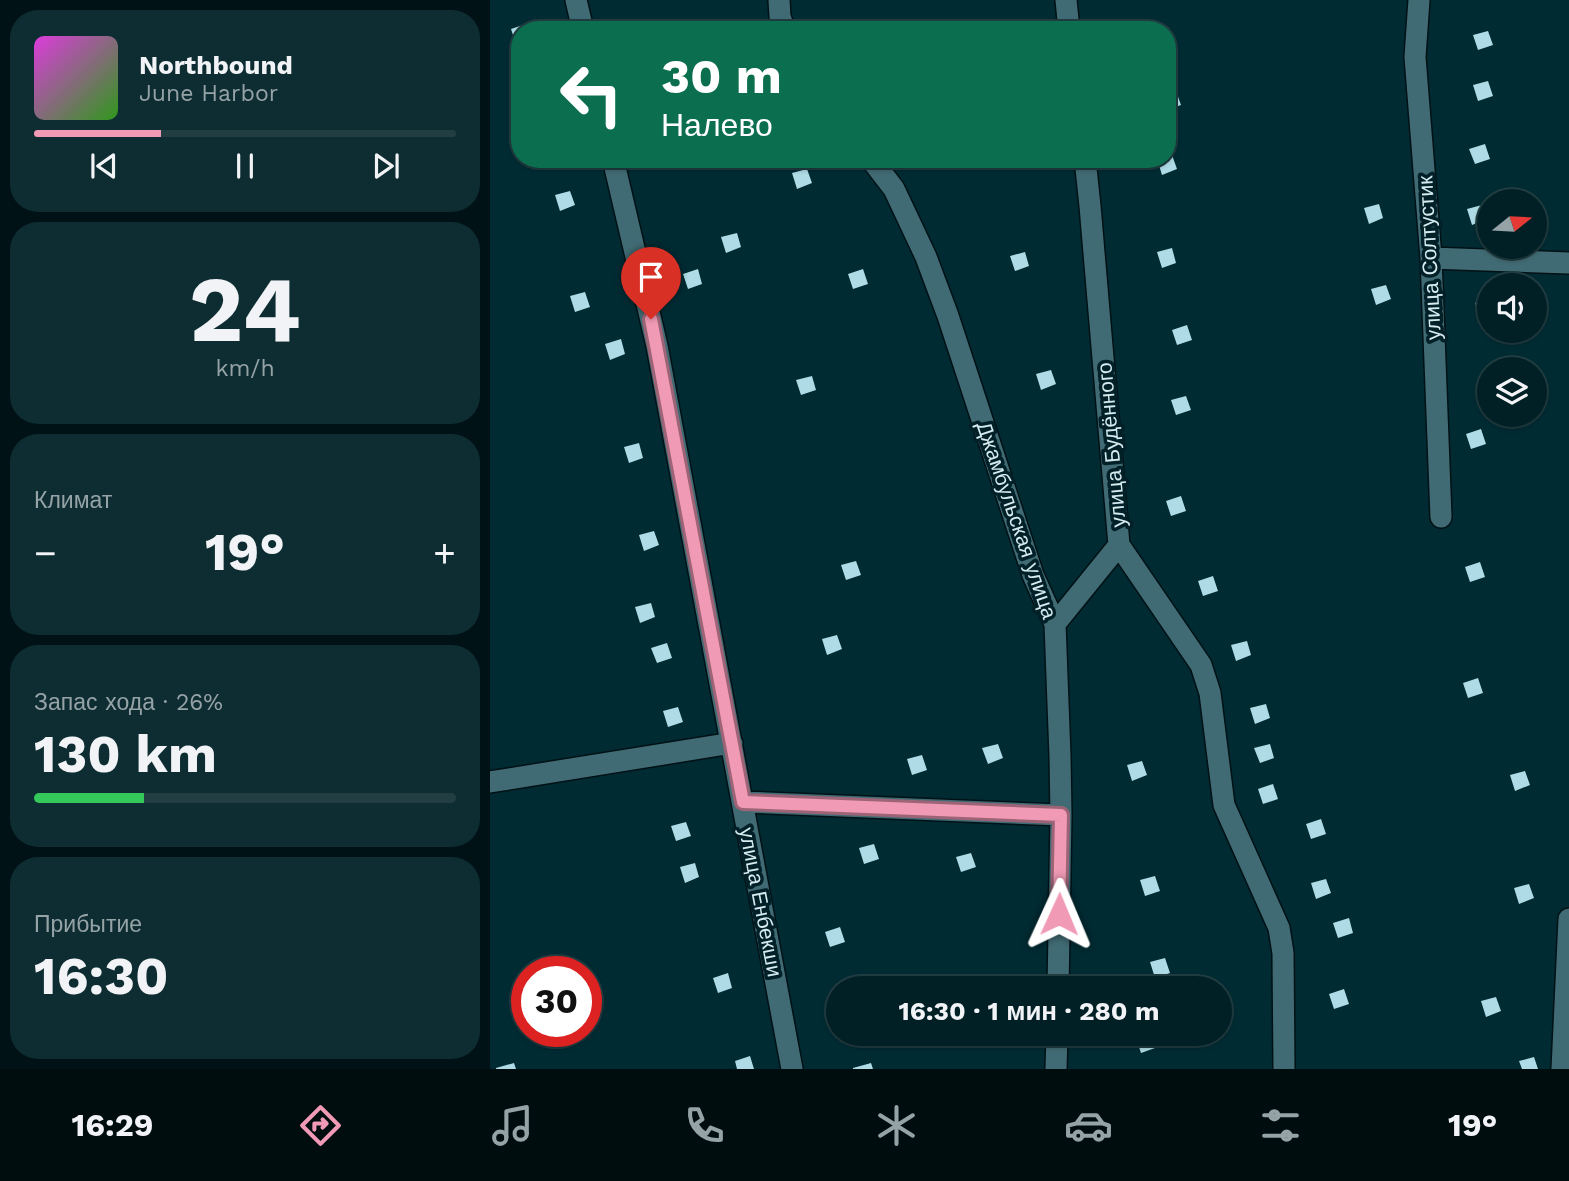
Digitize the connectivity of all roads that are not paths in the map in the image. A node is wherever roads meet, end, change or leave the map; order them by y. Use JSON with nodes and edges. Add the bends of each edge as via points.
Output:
{"nodes":[{"id":1,"x":576,"y":0,"type":"edge"},
{"id":2,"x":779,"y":0,"type":"edge"},
{"id":3,"x":1066,"y":0,"type":"edge"},
{"id":4,"x":1419,"y":0,"type":"edge"},
{"id":5,"x":581,"y":21,"type":"edge"},
{"id":6,"x":782,"y":21,"type":"edge"},
{"id":7,"x":1068,"y":21,"type":"edge"},
{"id":8,"x":615,"y":168,"type":"edge"},
{"id":9,"x":878,"y":168,"type":"edge"},
{"id":10,"x":1086,"y":168,"type":"edge"},
{"id":11,"x":1431,"y":258,"type":"junction"},
{"id":12,"x":1569,"y":263,"type":"edge"},
{"id":13,"x":1441,"y":517,"type":"dead end"},
{"id":14,"x":1119,"y":545,"type":"junction"},
{"id":15,"x":1055,"y":624,"type":"junction"},
{"id":16,"x":732,"y":743,"type":"junction"},
{"id":17,"x":490,"y":782,"type":"edge"},
{"id":18,"x":743,"y":802,"type":"junction"},
{"id":19,"x":1061,"y":815,"type":"junction"},
{"id":20,"x":1569,"y":919,"type":"edge"},
{"id":21,"x":1568,"y":941,"type":"edge"},
{"id":22,"x":1058,"y":976,"type":"edge"},
{"id":23,"x":1057,"y":1046,"type":"edge"},
{"id":24,"x":792,"y":1069,"type":"edge"},
{"id":25,"x":1056,"y":1069,"type":"edge"},
{"id":26,"x":1284,"y":1069,"type":"edge"},
{"id":27,"x":1562,"y":1069,"type":"edge"}],
"edges":[{"from":1,"to":5,"type":"street"},
{"from":2,"to":6,"type":"street"},
{"from":3,"to":7,"type":"street"},
{"from":4,"to":11,"type":"street","name":"улица Солтустик","via":[[1415,57]]},
{"from":8,"to":16,"type":"street","name":"улица Енбекши","via":[[657,346]]},
{"from":9,"to":15,"type":"street","name":"Джамбульская улица","via":[[894,189],[926,257],[1033,575]]},
{"from":10,"to":14,"type":"street","name":"улица Будённого"},
{"from":11,"to":12,"type":"street"},
{"from":11,"to":13,"type":"street","name":"улица Солтустик"},
{"from":14,"to":15,"type":"street"},
{"from":14,"to":26,"type":"street","name":"улица Будённого","via":[[1201,665],[1210,693],[1224,806],[1279,928]]},
{"from":15,"to":19,"type":"street","name":"Джамбульская улица"},
{"from":16,"to":17,"type":"street"},
{"from":16,"to":18,"type":"street","name":"улица Енбекши"},
{"from":18,"to":19,"type":"street"},
{"from":18,"to":24,"type":"street","name":"улица Енбекши"},
{"from":19,"to":22,"type":"street","name":"Джамбульская улица"},
{"from":20,"to":21,"type":"street"},
{"from":21,"to":27,"type":"street"},
{"from":23,"to":25,"type":"street"}]}
